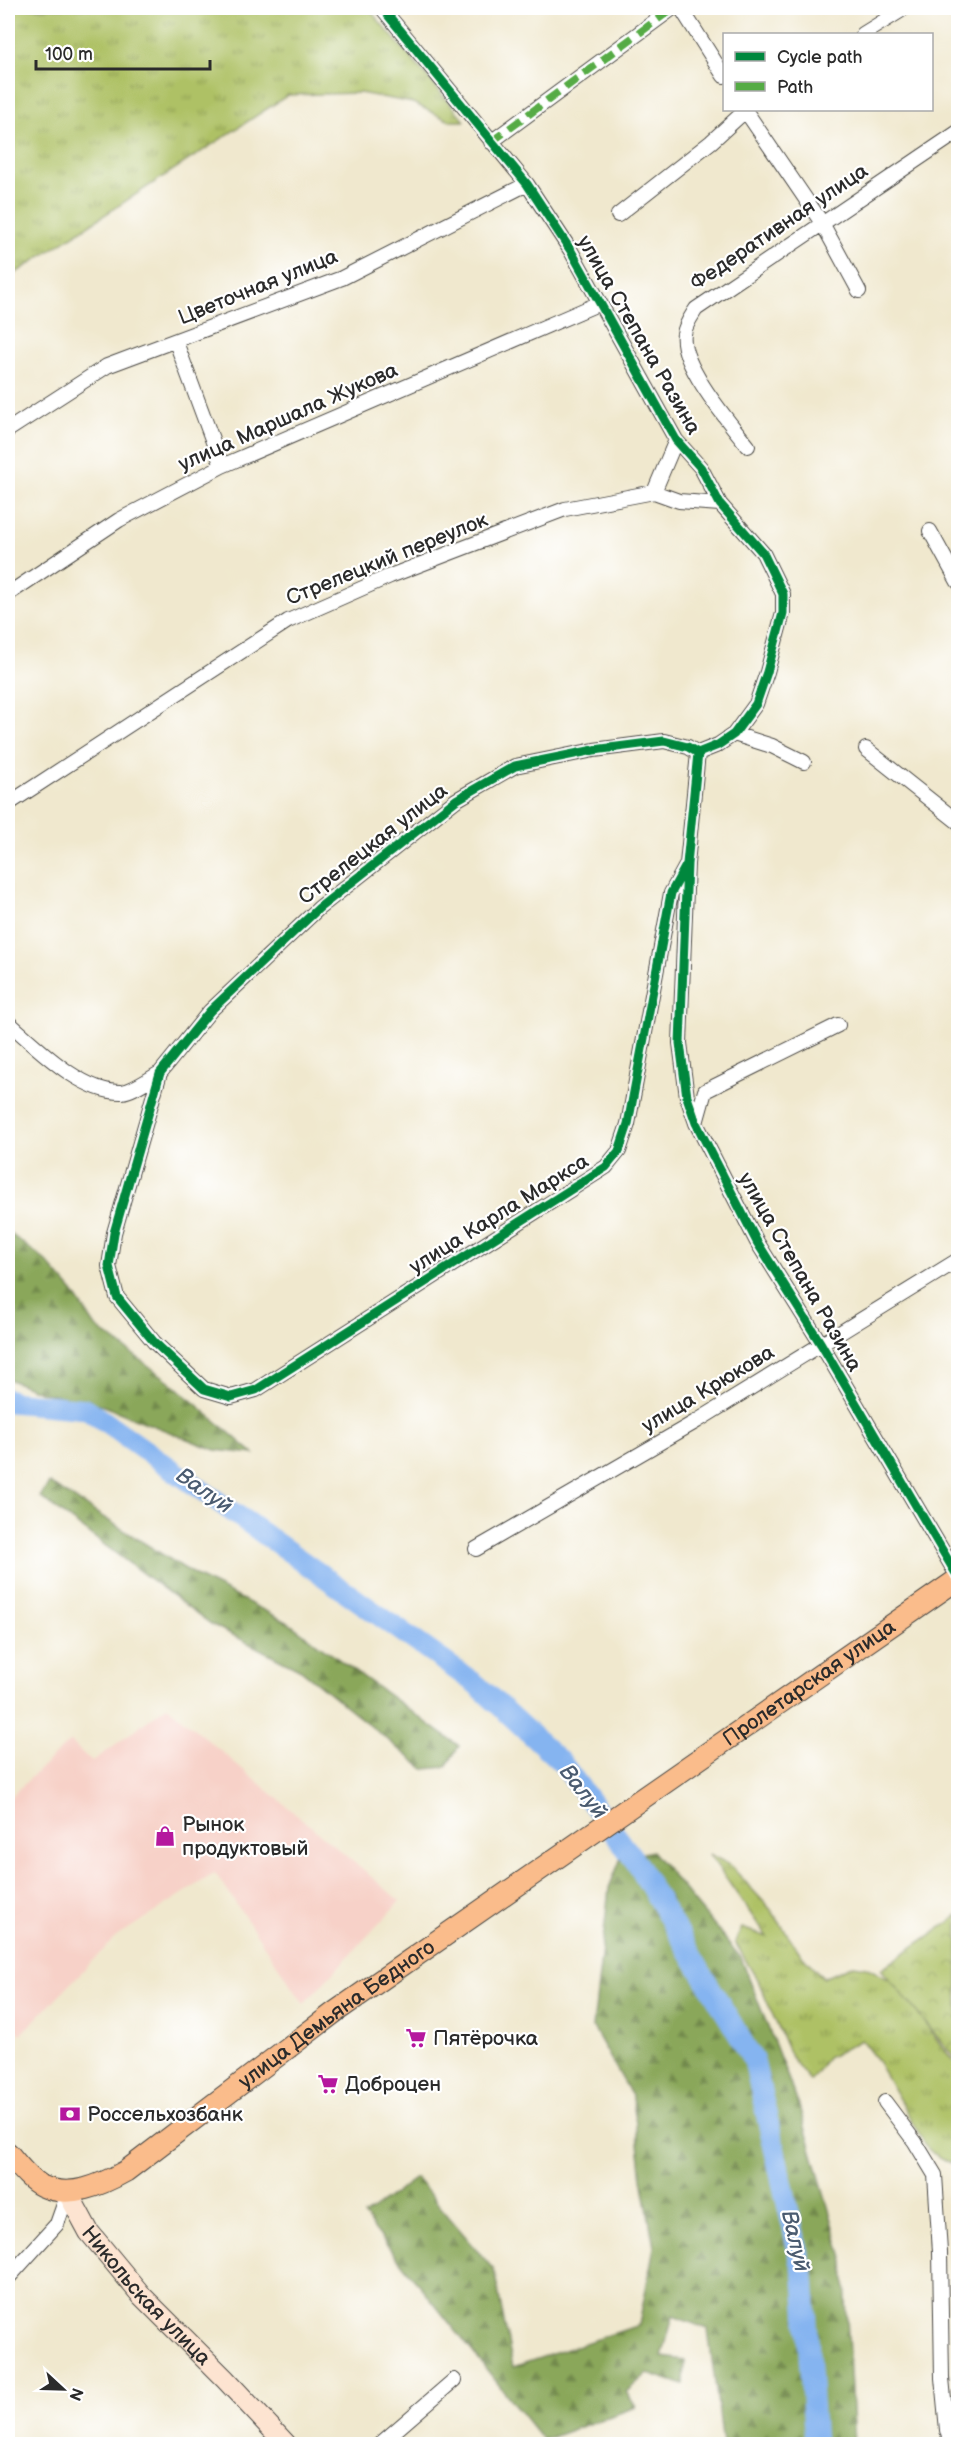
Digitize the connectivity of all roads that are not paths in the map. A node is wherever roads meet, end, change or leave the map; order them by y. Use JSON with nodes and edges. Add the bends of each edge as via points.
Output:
{"nodes":[{"id":1,"x":382,"y":8,"type":"edge"},
{"id":2,"x":673,"y":8,"type":"edge"},
{"id":3,"x":681,"y":8,"type":"edge"},
{"id":4,"x":905,"y":8,"type":"edge"},
{"id":5,"x":865,"y":33,"type":"edge"},
{"id":6,"x":723,"y":74,"type":"edge"},
{"id":7,"x":745,"y":111,"type":"edge"},
{"id":8,"x":747,"y":111,"type":"edge"},
{"id":9,"x":958,"y":132,"type":"edge"},
{"id":10,"x":491,"y":142,"type":"junction"},
{"id":11,"x":527,"y":184,"type":"junction"},
{"id":12,"x":618,"y":215,"type":"dead end"},
{"id":13,"x":822,"y":223,"type":"junction"},
{"id":14,"x":859,"y":291,"type":"dead end"},
{"id":15,"x":600,"y":303,"type":"junction"},
{"id":16,"x":176,"y":342,"type":"junction"},
{"id":17,"x":8,"y":430,"type":"edge"},
{"id":18,"x":676,"y":440,"type":"junction"},
{"id":19,"x":748,"y":446,"type":"dead end"},
{"id":20,"x":222,"y":466,"type":"junction"},
{"id":21,"x":654,"y":492,"type":"junction"},
{"id":22,"x":720,"y":504,"type":"junction"},
{"id":23,"x":930,"y":531,"type":"dead end"},
{"id":24,"x":958,"y":582,"type":"edge"},
{"id":25,"x":8,"y":594,"type":"edge"},
{"id":26,"x":734,"y":734,"type":"junction"},
{"id":27,"x":866,"y":749,"type":"dead end"},
{"id":28,"x":698,"y":753,"type":"junction"},
{"id":29,"x":804,"y":762,"type":"dead end"},
{"id":30,"x":8,"y":804,"type":"edge"},
{"id":31,"x":958,"y":822,"type":"edge"},
{"id":32,"x":687,"y":864,"type":"junction"},
{"id":33,"x":8,"y":1022,"type":"edge"},
{"id":34,"x":838,"y":1025,"type":"dead end"},
{"id":35,"x":160,"y":1073,"type":"junction"},
{"id":36,"x":696,"y":1123,"type":"junction"},
{"id":37,"x":958,"y":1260,"type":"edge"},
{"id":38,"x":821,"y":1344,"type":"junction"},
{"id":39,"x":476,"y":1549,"type":"dead end"},
{"id":40,"x":958,"y":1578,"type":"edge"},
{"id":41,"x":541,"y":1868,"type":"joint"},
{"id":42,"x":885,"y":2102,"type":"dead end"},
{"id":43,"x":8,"y":2153,"type":"edge"},
{"id":44,"x":68,"y":2193,"type":"junction"},
{"id":45,"x":8,"y":2278,"type":"edge"},
{"id":46,"x":454,"y":2380,"type":"dead end"},
{"id":47,"x":286,"y":2445,"type":"edge"},
{"id":48,"x":380,"y":2445,"type":"edge"},
{"id":49,"x":951,"y":2445,"type":"edge"}],
"edges":[{"from":1,"to":10,"type":"street","name":"улица Степана Разина"},
{"from":2,"to":10,"type":"street"},
{"from":3,"to":6,"type":"street"},
{"from":4,"to":5,"type":"street"},
{"from":7,"to":12,"type":"street"},
{"from":8,"to":13,"type":"street"},
{"from":9,"to":13,"type":"street","name":"Федеративная улица"},
{"from":10,"to":11,"type":"street","name":"улица Степана Разина"},
{"from":11,"to":15,"type":"street","name":"улица Степана Разина"},
{"from":11,"to":16,"type":"street","name":"Цветочная улица","via":[[342,278]]},
{"from":13,"to":14,"type":"street"},
{"from":13,"to":19,"type":"street","name":"Федеративная улица","via":[[696,309],[688,321],[685,349],[709,396]]},
{"from":15,"to":18,"type":"street","name":"улица Степана Разина"},
{"from":15,"to":20,"type":"street","name":"улица Маршала Жукова"},
{"from":16,"to":17,"type":"street","name":"Цветочная улица","via":[[107,366]]},
{"from":16,"to":20,"type":"street"},
{"from":18,"to":21,"type":"street"},
{"from":18,"to":22,"type":"street","name":"улица Степана Разина","via":[[701,468]]},
{"from":20,"to":25,"type":"street","name":"улица Маршала Жукова","via":[[119,520]]},
{"from":21,"to":22,"type":"street","name":"Стрелецкий переулок","via":[[679,501]]},
{"from":21,"to":30,"type":"street","name":"Стрелецкий переулок","via":[[565,509],[390,576],[288,621]]},
{"from":22,"to":26,"type":"street","name":"улица Степана Разина","via":[[763,553],[783,594],[783,613],[756,704]]},
{"from":23,"to":24,"type":"street"},
{"from":26,"to":28,"type":"street","name":"улица Степана Разина"},
{"from":26,"to":29,"type":"street"},
{"from":27,"to":31,"type":"street"},
{"from":28,"to":32,"type":"street","name":"улица Степана Разина"},
{"from":28,"to":35,"type":"street","name":"Стрелецкая улица","via":[[664,741],[594,750],[515,766],[456,800],[319,908],[210,1011]]},
{"from":32,"to":35,"type":"street","name":"улица Карла Маркса","via":[[671,893],[628,1124],[619,1151],[606,1167],[256,1390],[231,1397],[204,1389],[154,1342],[117,1297],[109,1266],[114,1233]]},
{"from":32,"to":36,"type":"street","name":"улица Степана Разина","via":[[680,1043],[687,1097]]},
{"from":33,"to":35,"type":"street","via":[[63,1069],[96,1088],[124,1092]]},
{"from":34,"to":36,"type":"street","via":[[705,1091]]},
{"from":36,"to":38,"type":"street","name":"улица Степана Разина","via":[[757,1242]]},
{"from":37,"to":38,"type":"street","name":"улица Крюкова"},
{"from":38,"to":39,"type":"street","name":"улица Крюкова"},
{"from":38,"to":40,"type":"street","name":"улица Степана Разина"},
{"from":40,"to":41,"type":"main road","name":"Пролетарская улица"},
{"from":41,"to":44,"type":"main road","name":"улица Демьяна Бедного","via":[[335,2012],[126,2171],[106,2183]]},
{"from":42,"to":49,"type":"street","via":[[935,2175],[942,2378]]},
{"from":43,"to":44,"type":"main road","via":[[40,2186]]},
{"from":44,"to":45,"type":"street","via":[[57,2224]]},
{"from":44,"to":47,"type":"main road","name":"Никольская улица","via":[[89,2232],[142,2296]]},
{"from":46,"to":48,"type":"street"}]}
